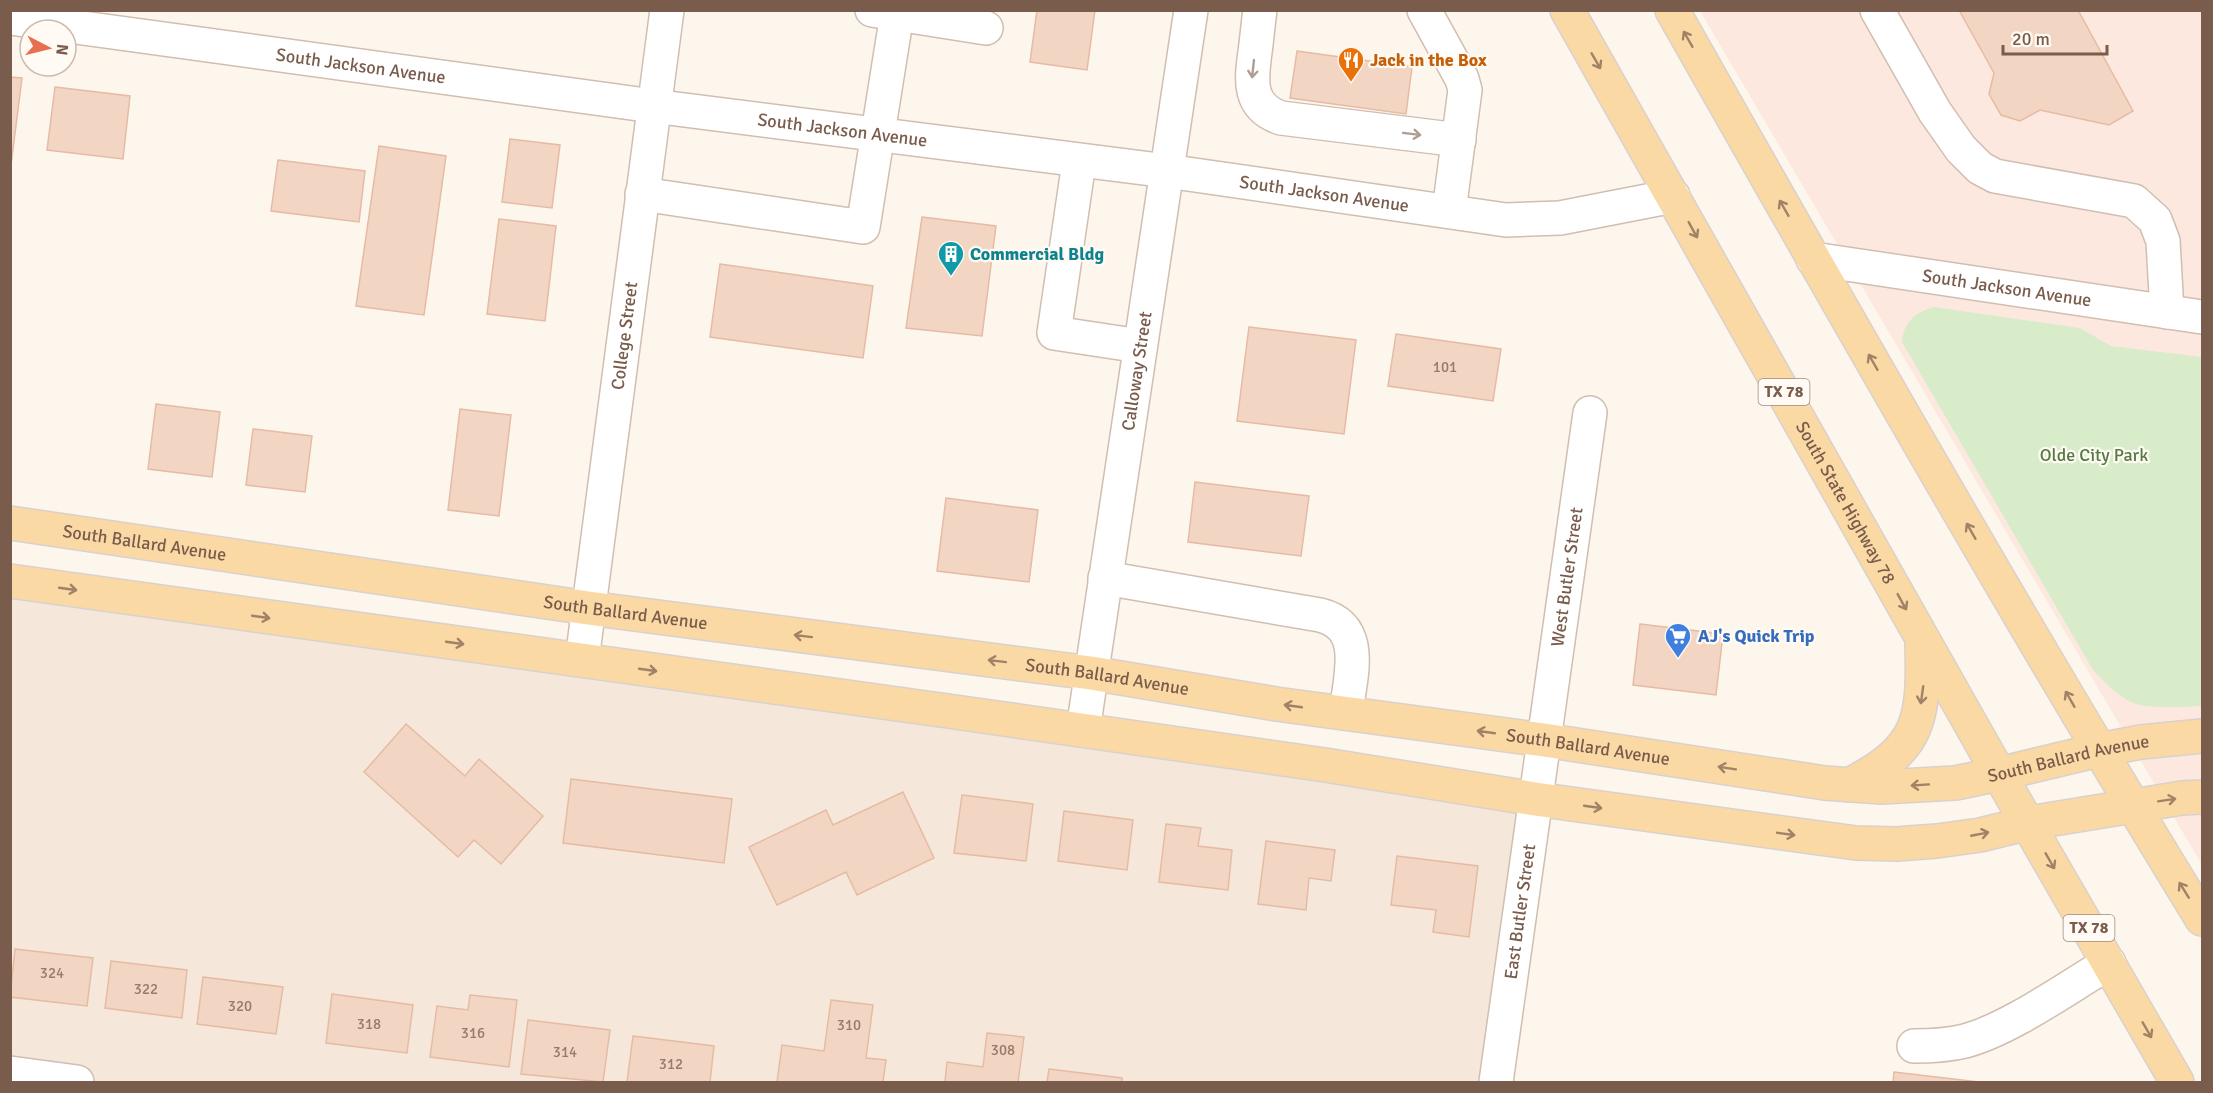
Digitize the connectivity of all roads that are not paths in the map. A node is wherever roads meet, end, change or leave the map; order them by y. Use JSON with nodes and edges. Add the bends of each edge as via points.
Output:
{"nodes":[{"id":1,"x":667,"y":10,"type":"edge"},
{"id":2,"x":1191,"y":10,"type":"edge"},
{"id":3,"x":1260,"y":10,"type":"edge"},
{"id":4,"x":1424,"y":10,"type":"edge"},
{"id":5,"x":1567,"y":10,"type":"edge"},
{"id":6,"x":1672,"y":10,"type":"edge"},
{"id":7,"x":1877,"y":10,"type":"edge"},
{"id":8,"x":885,"y":12,"type":"edge"},
{"id":9,"x":10,"y":18,"type":"edge"},
{"id":10,"x":986,"y":28,"type":"dead end"},
{"id":11,"x":653,"y":106,"type":"junction"},
{"id":12,"x":878,"y":135,"type":"junction"},
{"id":13,"x":1459,"y":140,"type":"junction"},
{"id":14,"x":1080,"y":162,"type":"junction"},
{"id":15,"x":1167,"y":171,"type":"junction"},
{"id":16,"x":642,"y":194,"type":"junction"},
{"id":17,"x":1673,"y":196,"type":"junction"},
{"id":18,"x":1449,"y":211,"type":"junction"},
{"id":19,"x":1813,"y":259,"type":"junction"},
{"id":20,"x":2167,"y":312,"type":"junction"},
{"id":21,"x":2202,"y":317,"type":"edge"},
{"id":22,"x":1140,"y":346,"type":"junction"},
{"id":23,"x":1590,"y":413,"type":"dead end"},
{"id":24,"x":10,"y":522,"type":"edge"},
{"id":25,"x":1105,"y":578,"type":"junction"},
{"id":26,"x":10,"y":581,"type":"edge"},
{"id":27,"x":588,"y":608,"type":"junction"},
{"id":28,"x":1922,"y":637,"type":"junction"},
{"id":29,"x":582,"y":660,"type":"junction"},
{"id":30,"x":1091,"y":673,"type":"junction"},
{"id":31,"x":1346,"y":713,"type":"junction"},
{"id":32,"x":1083,"y":730,"type":"junction"},
{"id":33,"x":2202,"y":736,"type":"edge"},
{"id":34,"x":1544,"y":740,"type":"junction"},
{"id":35,"x":2099,"y":750,"type":"junction"},
{"id":36,"x":1999,"y":774,"type":"junction"},
{"id":37,"x":1849,"y":784,"type":"junction"},
{"id":38,"x":2202,"y":797,"type":"edge"},
{"id":39,"x":1535,"y":799,"type":"junction"},
{"id":40,"x":2132,"y":806,"type":"junction"},
{"id":41,"x":2028,"y":823,"type":"junction"},
{"id":42,"x":2202,"y":920,"type":"edge"},
{"id":43,"x":2109,"y":963,"type":"junction"},
{"id":44,"x":1914,"y":1046,"type":"dead end"},
{"id":45,"x":10,"y":1073,"type":"edge"},
{"id":46,"x":77,"y":1083,"type":"edge"},
{"id":47,"x":1496,"y":1083,"type":"edge"},
{"id":48,"x":2177,"y":1083,"type":"edge"}],
"edges":[{"from":1,"to":11,"type":"street","name":"College Street"},
{"from":2,"to":15,"type":"street","name":"Calloway Street"},
{"from":3,"to":13,"type":"street","one_way":true,"via":[[1252,86],[1264,110],[1281,118]]},
{"from":4,"to":13,"type":"street","via":[[1465,90]]},
{"from":5,"to":17,"type":"main road","name":"South State Highway 78","number":"TX 78","one_way":true},
{"from":19,"to":6,"type":"main road","one_way":true},
{"from":7,"to":20,"type":"street","via":[[1935,112],[1980,168],[1995,176],[2134,201],[2156,220],[2163,241]]},
{"from":8,"to":10,"type":"street"},
{"from":8,"to":12,"type":"street"},
{"from":9,"to":11,"type":"street","name":"South Jackson Avenue"},
{"from":11,"to":12,"type":"street","name":"South Jackson Avenue"},
{"from":11,"to":16,"type":"street","name":"College Street"},
{"from":12,"to":14,"type":"street","name":"South Jackson Avenue"},
{"from":12,"to":16,"type":"street","via":[[863,227]]},
{"from":13,"to":18,"type":"street"},
{"from":14,"to":15,"type":"street","name":"South Jackson Avenue"},
{"from":14,"to":22,"type":"street","via":[[1054,333]]},
{"from":15,"to":18,"type":"street","name":"South Jackson Avenue"},
{"from":15,"to":22,"type":"street","name":"Calloway Street"},
{"from":16,"to":27,"type":"street","name":"College Street"},
{"from":17,"to":18,"type":"street","name":"South Jackson Avenue","via":[[1560,218],[1506,220]]},
{"from":17,"to":28,"type":"main road","name":"South State Highway 78","number":"TX 78","one_way":true},
{"from":19,"to":20,"type":"street","name":"South Jackson Avenue"},
{"from":35,"to":19,"type":"main road","one_way":true},
{"from":20,"to":21,"type":"street","name":"South Jackson Avenue"},
{"from":22,"to":25,"type":"street","name":"Calloway Street"},
{"from":23,"to":34,"type":"street","name":"West Butler Street"},
{"from":24,"to":27,"type":"main road","name":"South Ballard Avenue"},
{"from":25,"to":30,"type":"street","name":"Calloway Street"},
{"from":25,"to":31,"type":"street","via":[[1320,615],[1339,622],[1347,632],[1353,652]]},
{"from":26,"to":29,"type":"main road","one_way":true},
{"from":27,"to":29,"type":"street","name":"College Street"},
{"from":30,"to":27,"type":"main road","name":"South Ballard Avenue","one_way":true},
{"from":28,"to":36,"type":"main road","name":"South State Highway 78","number":"TX 78"},
{"from":28,"to":37,"type":"main road","one_way":true,"via":[[1923,688],[1912,736],[1876,771]]},
{"from":29,"to":32,"type":"main road","one_way":true},
{"from":31,"to":30,"type":"main road","name":"South Ballard Avenue","one_way":true},
{"from":30,"to":32,"type":"street","name":"Calloway Street"},
{"from":34,"to":31,"type":"main road","name":"South Ballard Avenue","one_way":true},
{"from":32,"to":39,"type":"main road"},
{"from":33,"to":35,"type":"main road","name":"South Ballard Avenue"},
{"from":37,"to":34,"type":"main road","name":"South Ballard Avenue","one_way":true},
{"from":34,"to":39,"type":"street","name":"East Butler Street"},
{"from":35,"to":36,"type":"main road","name":"South Ballard Avenue"},
{"from":35,"to":40,"type":"main road"},
{"from":36,"to":37,"type":"main road","name":"South Ballard Avenue","one_way":true,"via":[[1918,786]]},
{"from":36,"to":41,"type":"main road","number":"TX 78"},
{"from":40,"to":38,"type":"main road","one_way":true},
{"from":39,"to":41,"type":"main road","one_way":true,"via":[[1856,843],[1937,841]]},
{"from":39,"to":47,"type":"street","name":"East Butler Street"},
{"from":40,"to":41,"type":"main road"},
{"from":42,"to":40,"type":"main road","one_way":true},
{"from":41,"to":43,"type":"main road","number":"TX 78","one_way":true},
{"from":43,"to":44,"type":"street","via":[[2010,1022],[1966,1041]]},
{"from":43,"to":48,"type":"main road","number":"TX 78","one_way":true},
{"from":45,"to":46,"type":"street"}]}
